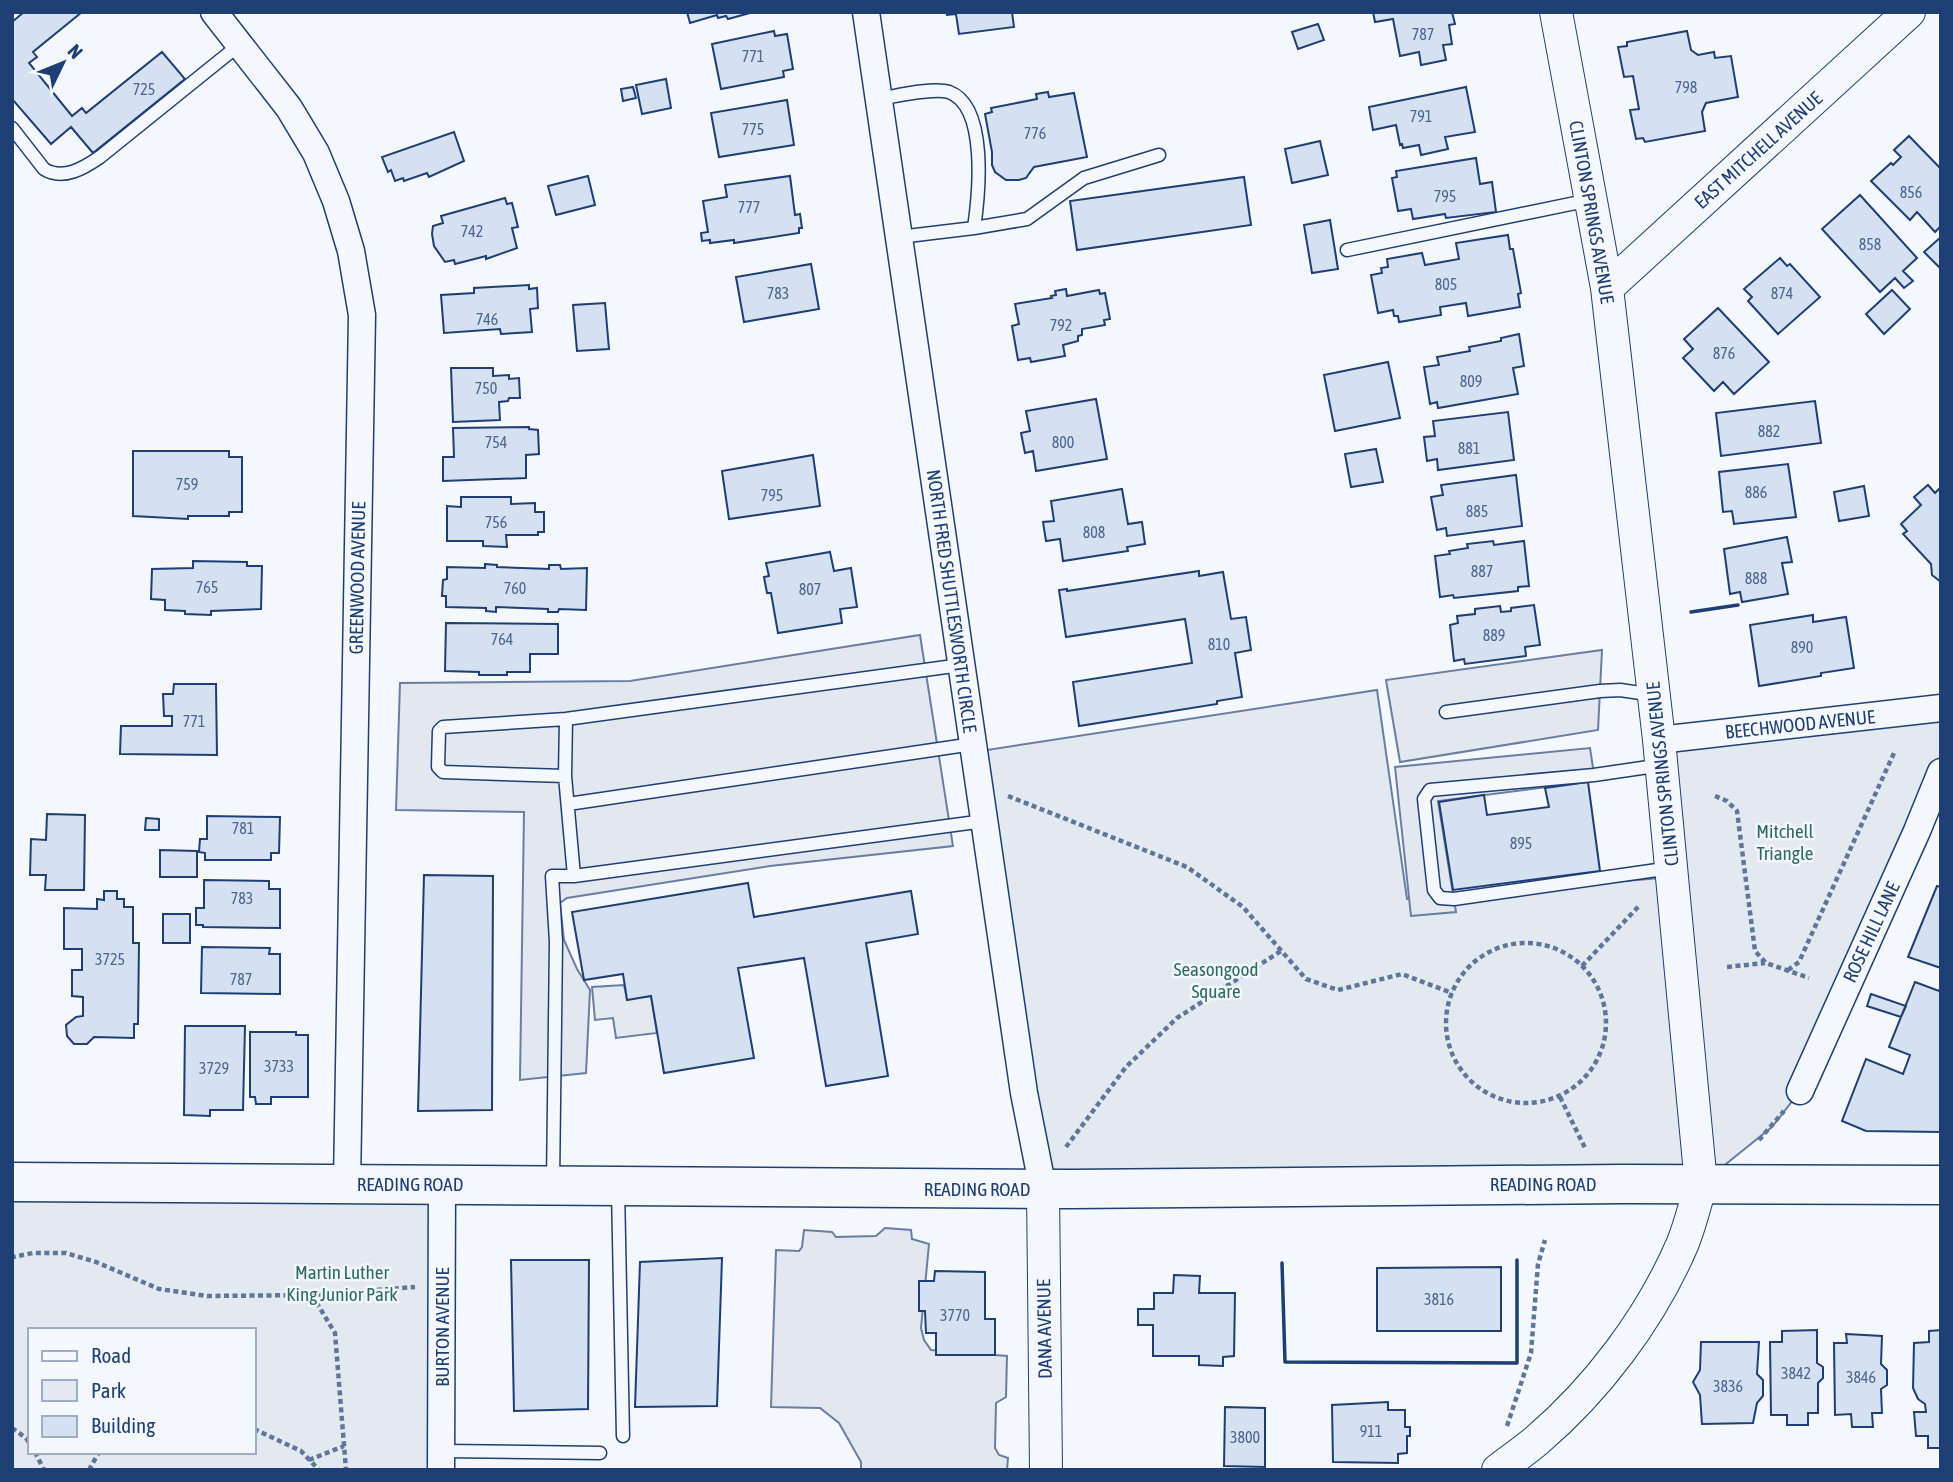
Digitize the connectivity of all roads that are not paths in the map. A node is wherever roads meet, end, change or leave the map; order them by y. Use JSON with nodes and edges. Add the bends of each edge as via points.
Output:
{"nodes":[{"id":1,"x":214,"y":12,"type":"edge"},
{"id":2,"x":866,"y":12,"type":"edge"},
{"id":3,"x":1556,"y":12,"type":"edge"},
{"id":4,"x":1909,"y":12,"type":"edge"},
{"id":5,"x":239,"y":45,"type":"junction"},
{"id":6,"x":879,"y":99,"type":"junction"},
{"id":7,"x":12,"y":128,"type":"edge"},
{"id":8,"x":1159,"y":155,"type":"dead end"},
{"id":9,"x":1591,"y":200,"type":"junction"},
{"id":10,"x":974,"y":228,"type":"junction"},
{"id":11,"x":899,"y":237,"type":"junction"},
{"id":12,"x":1347,"y":250,"type":"dead end"},
{"id":13,"x":1607,"y":288,"type":"junction"},
{"id":14,"x":961,"y":665,"type":"junction"},
{"id":15,"x":1654,"y":695,"type":"junction"},
{"id":16,"x":1941,"y":709,"type":"edge"},
{"id":17,"x":1446,"y":712,"type":"dead end"},
{"id":18,"x":566,"y":719,"type":"junction"},
{"id":19,"x":973,"y":744,"type":"junction"},
{"id":20,"x":1661,"y":752,"type":"junction"},
{"id":21,"x":1941,"y":772,"type":"edge"},
{"id":22,"x":565,"y":776,"type":"junction"},
{"id":23,"x":568,"y":804,"type":"junction"},
{"id":24,"x":984,"y":821,"type":"junction"},
{"id":25,"x":1671,"y":868,"type":"junction"},
{"id":26,"x":574,"y":876,"type":"junction"},
{"id":27,"x":1800,"y":1091,"type":"road end"},
{"id":28,"x":12,"y":1182,"type":"edge"},
{"id":29,"x":347,"y":1183,"type":"junction"},
{"id":30,"x":442,"y":1184,"type":"junction"},
{"id":31,"x":1701,"y":1184,"type":"junction"},
{"id":32,"x":553,"y":1185,"type":"junction"},
{"id":33,"x":618,"y":1185,"type":"junction"},
{"id":34,"x":1941,"y":1185,"type":"edge"},
{"id":35,"x":1043,"y":1189,"type":"junction"},
{"id":36,"x":623,"y":1436,"type":"dead end"},
{"id":37,"x":600,"y":1453,"type":"dead end"},
{"id":38,"x":442,"y":1461,"type":"edge"},
{"id":39,"x":1046,"y":1470,"type":"edge"},
{"id":40,"x":1498,"y":1470,"type":"edge"}],
"edges":[{"from":1,"to":5,"type":"street","name":"GREENWOOD AVENUE"},
{"from":2,"to":6,"type":"street","name":"NORTH FRED SHUTTLESWORTH CIRCLE"},
{"from":3,"to":9,"type":"street","name":"CLINTON SPRINGS AVENUE"},
{"from":4,"to":13,"type":"street","name":"EAST MITCHELL AVENUE"},
{"from":5,"to":7,"type":"lane","via":[[100,157],[67,174],[44,169]]},
{"from":5,"to":29,"type":"street","name":"GREENWOOD AVENUE","via":[[289,108],[316,153],[351,251],[362,316]]},
{"from":6,"to":10,"type":"lane","via":[[946,91],[969,110],[979,184]]},
{"from":6,"to":11,"type":"street","name":"NORTH FRED SHUTTLESWORTH CIRCLE"},
{"from":8,"to":10,"type":"lane","via":[[1084,178],[1027,219]]},
{"from":9,"to":12,"type":"lane"},
{"from":9,"to":13,"type":"street","name":"CLINTON SPRINGS AVENUE"},
{"from":10,"to":11,"type":"lane"},
{"from":11,"to":14,"type":"street","name":"NORTH FRED SHUTTLESWORTH CIRCLE"},
{"from":13,"to":15,"type":"street","name":"CLINTON SPRINGS AVENUE"},
{"from":14,"to":18,"type":"lane"},
{"from":14,"to":19,"type":"street","name":"NORTH FRED SHUTTLESWORTH CIRCLE"},
{"from":15,"to":17,"type":"lane","via":[[1600,691]]},
{"from":15,"to":20,"type":"street","name":"CLINTON SPRINGS AVENUE"},
{"from":16,"to":20,"type":"street","name":"BEECHWOOD AVENUE"},
{"from":18,"to":22,"type":"lane"},
{"from":18,"to":22,"type":"lane","via":[[443,727],[438,767],[443,772]]},
{"from":19,"to":23,"type":"lane"},
{"from":19,"to":24,"type":"street","name":"NORTH FRED SHUTTLESWORTH CIRCLE"},
{"from":20,"to":25,"type":"street","name":"CLINTON SPRINGS AVENUE"},
{"from":20,"to":25,"type":"lane","via":[[1594,775],[1430,790],[1424,799],[1433,890],[1440,898]]},
{"from":21,"to":27,"type":"street","name":"ROSE HILL LANE"},
{"from":22,"to":23,"type":"lane"},
{"from":23,"to":26,"type":"lane"},
{"from":24,"to":26,"type":"lane"},
{"from":24,"to":35,"type":"street","name":"NORTH FRED SHUTTLESWORTH CIRCLE","via":[[1024,1094]]},
{"from":25,"to":31,"type":"street","name":"CLINTON SPRINGS AVENUE"},
{"from":26,"to":32,"type":"lane","via":[[552,876],[556,942]]},
{"from":28,"to":29,"type":"main road","name":"READING ROAD"},
{"from":29,"to":30,"type":"main road","name":"READING ROAD"},
{"from":30,"to":32,"type":"main road","name":"READING ROAD"},
{"from":30,"to":38,"type":"street","name":"BURTON AVENUE"},
{"from":31,"to":34,"type":"main road","name":"READING ROAD"},
{"from":31,"to":35,"type":"main road","name":"READING ROAD"},
{"from":31,"to":40,"type":"street","name":"CLINTON SPRINGS AVENUE","via":[[1682,1245],[1627,1341],[1585,1393]]},
{"from":32,"to":33,"type":"main road","name":"READING ROAD"},
{"from":33,"to":35,"type":"main road","name":"READING ROAD"},
{"from":33,"to":36,"type":"lane"},
{"from":35,"to":39,"type":"street","name":"DANA AVENUE"},
{"from":37,"to":38,"type":"lane"}]}
